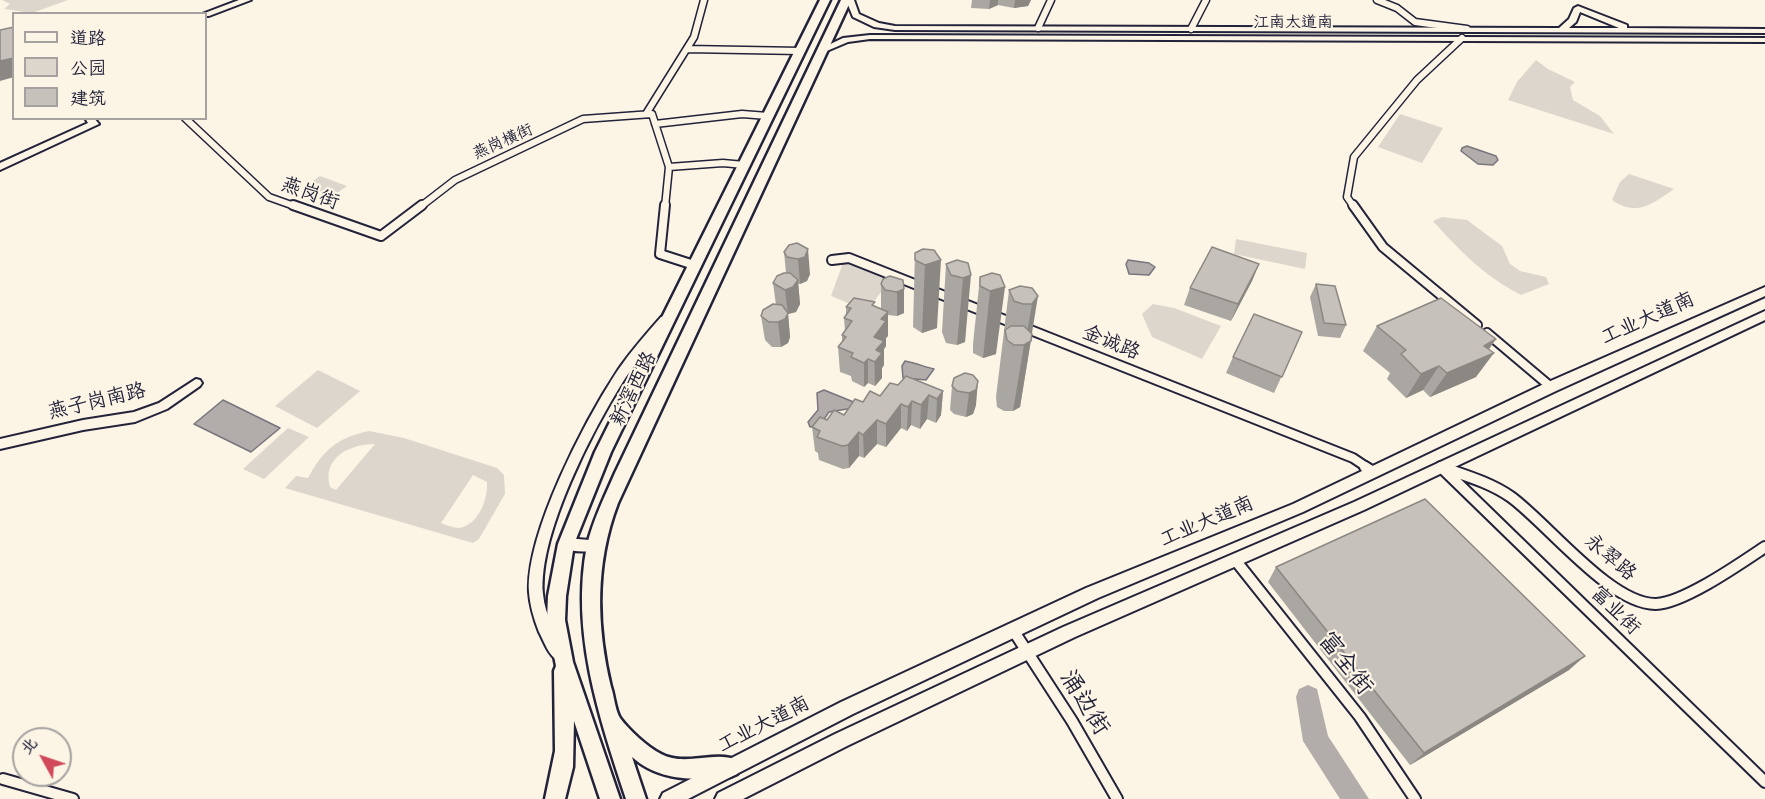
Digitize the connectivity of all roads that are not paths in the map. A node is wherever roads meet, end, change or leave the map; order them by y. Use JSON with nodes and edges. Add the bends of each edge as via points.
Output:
{"nodes":[{"id":1,"x":247,"y":0,"type":"edge"},
{"id":2,"x":704,"y":0,"type":"edge"},
{"id":3,"x":825,"y":0,"type":"edge"},
{"id":4,"x":846,"y":0,"type":"edge"},
{"id":5,"x":850,"y":0,"type":"edge"},
{"id":6,"x":1051,"y":0,"type":"edge"},
{"id":7,"x":1206,"y":0,"type":"edge"},
{"id":8,"x":1377,"y":0,"type":"edge"},
{"id":9,"x":1576,"y":4,"type":"edge"},
{"id":10,"x":207,"y":14,"type":"edge"},
{"id":11,"x":1038,"y":28,"type":"junction"},
{"id":12,"x":1191,"y":29,"type":"junction"},
{"id":13,"x":1467,"y":29,"type":"junction"},
{"id":14,"x":1561,"y":30,"type":"junction"},
{"id":15,"x":1595,"y":30,"type":"junction"},
{"id":16,"x":1643,"y":31,"type":"junction"},
{"id":17,"x":1765,"y":31,"type":"edge"},
{"id":18,"x":1462,"y":38,"type":"junction"},
{"id":19,"x":1602,"y":39,"type":"junction"},
{"id":20,"x":1765,"y":40,"type":"edge"},
{"id":21,"x":687,"y":49,"type":"junction"},
{"id":22,"x":822,"y":50,"type":"junction"},
{"id":23,"x":801,"y":51,"type":"junction"},
{"id":24,"x":649,"y":114,"type":"junction"},
{"id":25,"x":768,"y":116,"type":"junction"},
{"id":26,"x":187,"y":120,"type":"edge"},
{"id":27,"x":91,"y":121,"type":"edge"},
{"id":28,"x":656,"y":124,"type":"junction"},
{"id":29,"x":744,"y":165,"type":"junction"},
{"id":30,"x":0,"y":167,"type":"edge"},
{"id":31,"x":669,"y":167,"type":"junction"},
{"id":32,"x":381,"y":236,"type":"joint"},
{"id":33,"x":832,"y":260,"type":"dead end"},
{"id":34,"x":694,"y":265,"type":"junction"},
{"id":35,"x":1765,"y":291,"type":"edge"},
{"id":36,"x":669,"y":315,"type":"junction"},
{"id":37,"x":1765,"y":315,"type":"edge"},
{"id":38,"x":196,"y":383,"type":"dead end"},
{"id":39,"x":1551,"y":387,"type":"junction"},
{"id":40,"x":1527,"y":399,"type":"junction"},
{"id":41,"x":1546,"y":416,"type":"junction"},
{"id":42,"x":2,"y":447,"type":"edge"},
{"id":43,"x":1422,"y":449,"type":"junction"},
{"id":44,"x":1441,"y":467,"type":"junction"},
{"id":45,"x":1373,"y":472,"type":"junction"},
{"id":46,"x":566,"y":544,"type":"junction"},
{"id":47,"x":596,"y":545,"type":"junction"},
{"id":48,"x":1765,"y":547,"type":"edge"},
{"id":49,"x":1236,"y":561,"type":"junction"},
{"id":50,"x":1013,"y":630,"type":"junction"},
{"id":51,"x":1026,"y":652,"type":"junction"},
{"id":52,"x":564,"y":662,"type":"junction"},
{"id":53,"x":610,"y":718,"type":"junction"},
{"id":54,"x":730,"y":767,"type":"junction"},
{"id":55,"x":3,"y":779,"type":"dead end"},
{"id":56,"x":1765,"y":782,"type":"edge"},
{"id":57,"x":74,"y":799,"type":"edge"},
{"id":58,"x":555,"y":799,"type":"edge"},
{"id":59,"x":610,"y":799,"type":"edge"},
{"id":60,"x":636,"y":799,"type":"edge"},
{"id":61,"x":669,"y":799,"type":"edge"},
{"id":62,"x":724,"y":799,"type":"edge"},
{"id":63,"x":1117,"y":799,"type":"edge"},
{"id":64,"x":1415,"y":799,"type":"edge"}],
"edges":[{"from":1,"to":10,"type":"main road"},
{"from":2,"to":21,"type":"street","via":[[699,26]]},
{"from":3,"to":23,"type":"highway","name":"新滘西路"},
{"from":4,"to":22,"type":"highway","name":"新滘西路"},
{"from":5,"to":11,"type":"main road","name":"江南大道南","via":[[856,15],[884,26]]},
{"from":6,"to":11,"type":"street"},
{"from":7,"to":12,"type":"street"},
{"from":8,"to":13,"type":"street","via":[[1415,22]]},
{"from":9,"to":14,"type":"main road","via":[[1573,20]]},
{"from":9,"to":15,"type":"main road"},
{"from":9,"to":16,"type":"main road","via":[[1610,22]]},
{"from":11,"to":12,"type":"main road","name":"江南大道南"},
{"from":12,"to":13,"type":"main road","name":"江南大道南"},
{"from":13,"to":14,"type":"main road","name":"江南大道南"},
{"from":14,"to":15,"type":"main road","name":"江南大道南"},
{"from":15,"to":16,"type":"main road","name":"江南大道南"},
{"from":15,"to":19,"type":"main road"},
{"from":16,"to":17,"type":"main road","name":"江南大道南"},
{"from":18,"to":19,"type":"main road","name":"江南大道南"},
{"from":18,"to":22,"type":"main road","name":"江南大道南","via":[[870,37],[846,40]]},
{"from":18,"to":39,"type":"street","via":[[1417,80],[1354,157],[1347,196],[1383,246]]},
{"from":19,"to":20,"type":"main road","name":"江南大道南"},
{"from":21,"to":23,"type":"street"},
{"from":21,"to":24,"type":"street"},
{"from":22,"to":47,"type":"highway","name":"新滘西路","via":[[628,463]]},
{"from":23,"to":25,"type":"highway","name":"新滘西路"},
{"from":24,"to":28,"type":"street"},
{"from":24,"to":32,"type":"street","name":"燕岗横街","via":[[583,119],[484,164],[455,180]]},
{"from":25,"to":28,"type":"street","via":[[742,114]]},
{"from":25,"to":29,"type":"highway","name":"新滘西路"},
{"from":26,"to":32,"type":"street","name":"燕岗街","via":[[269,197]]},
{"from":27,"to":30,"type":"main road"},
{"from":28,"to":31,"type":"street"},
{"from":29,"to":31,"type":"street"},
{"from":29,"to":34,"type":"highway","name":"新滘西路"},
{"from":31,"to":34,"type":"street","via":[[660,254]]},
{"from":33,"to":45,"type":"street","name":"金诚路","via":[[849,258],[1353,458]]},
{"from":34,"to":36,"type":"highway","name":"新滘西路"},
{"from":35,"to":39,"type":"main road","name":"工业大道南"},
{"from":36,"to":46,"type":"highway","name":"新滘西路","via":[[603,452]]},
{"from":36,"to":52,"type":"main road","via":[[617,382],[563,489],[544,538],[536,581],[537,607],[543,628]]},
{"from":37,"to":41,"type":"main road"},
{"from":38,"to":42,"type":"main road","name":"燕子岗南路","via":[[163,406],[135,417],[83,425]]},
{"from":39,"to":40,"type":"main road","name":"工业大道南"},
{"from":40,"to":41,"type":"main road"},
{"from":40,"to":43,"type":"main road","name":"工业大道南"},
{"from":41,"to":44,"type":"main road"},
{"from":43,"to":44,"type":"main road"},
{"from":43,"to":45,"type":"main road","name":"工业大道南"},
{"from":44,"to":48,"type":"street","name":"永翠路","via":[[1510,496],[1615,588],[1639,602],[1654,604],[1675,599]]},
{"from":44,"to":49,"type":"main road"},
{"from":44,"to":56,"type":"street","name":"富业街"},
{"from":45,"to":50,"type":"main road","name":"工业大道南"},
{"from":46,"to":47,"type":"main road"},
{"from":46,"to":52,"type":"highway","name":"新滘西路","via":[[556,620]]},
{"from":47,"to":53,"type":"highway","name":"新滘西路","via":[[590,617]]},
{"from":49,"to":51,"type":"main road"},
{"from":49,"to":64,"type":"street","name":"富全街","via":[[1360,717]]},
{"from":50,"to":51,"type":"street","name":"涌边街"},
{"from":50,"to":54,"type":"main road","name":"工业大道南"},
{"from":51,"to":62,"type":"main road"},
{"from":51,"to":63,"type":"street","name":"涌边街"},
{"from":52,"to":58,"type":"highway","via":[[562,711],[566,758]]},
{"from":52,"to":59,"type":"highway","name":"新滘西路"},
{"from":53,"to":54,"type":"highway","via":[[636,749],[661,766],[687,770]]},
{"from":53,"to":60,"type":"highway","name":"新滘西路"},
{"from":54,"to":61,"type":"main road","name":"工业大道南"},
{"from":55,"to":57,"type":"street"}]}
